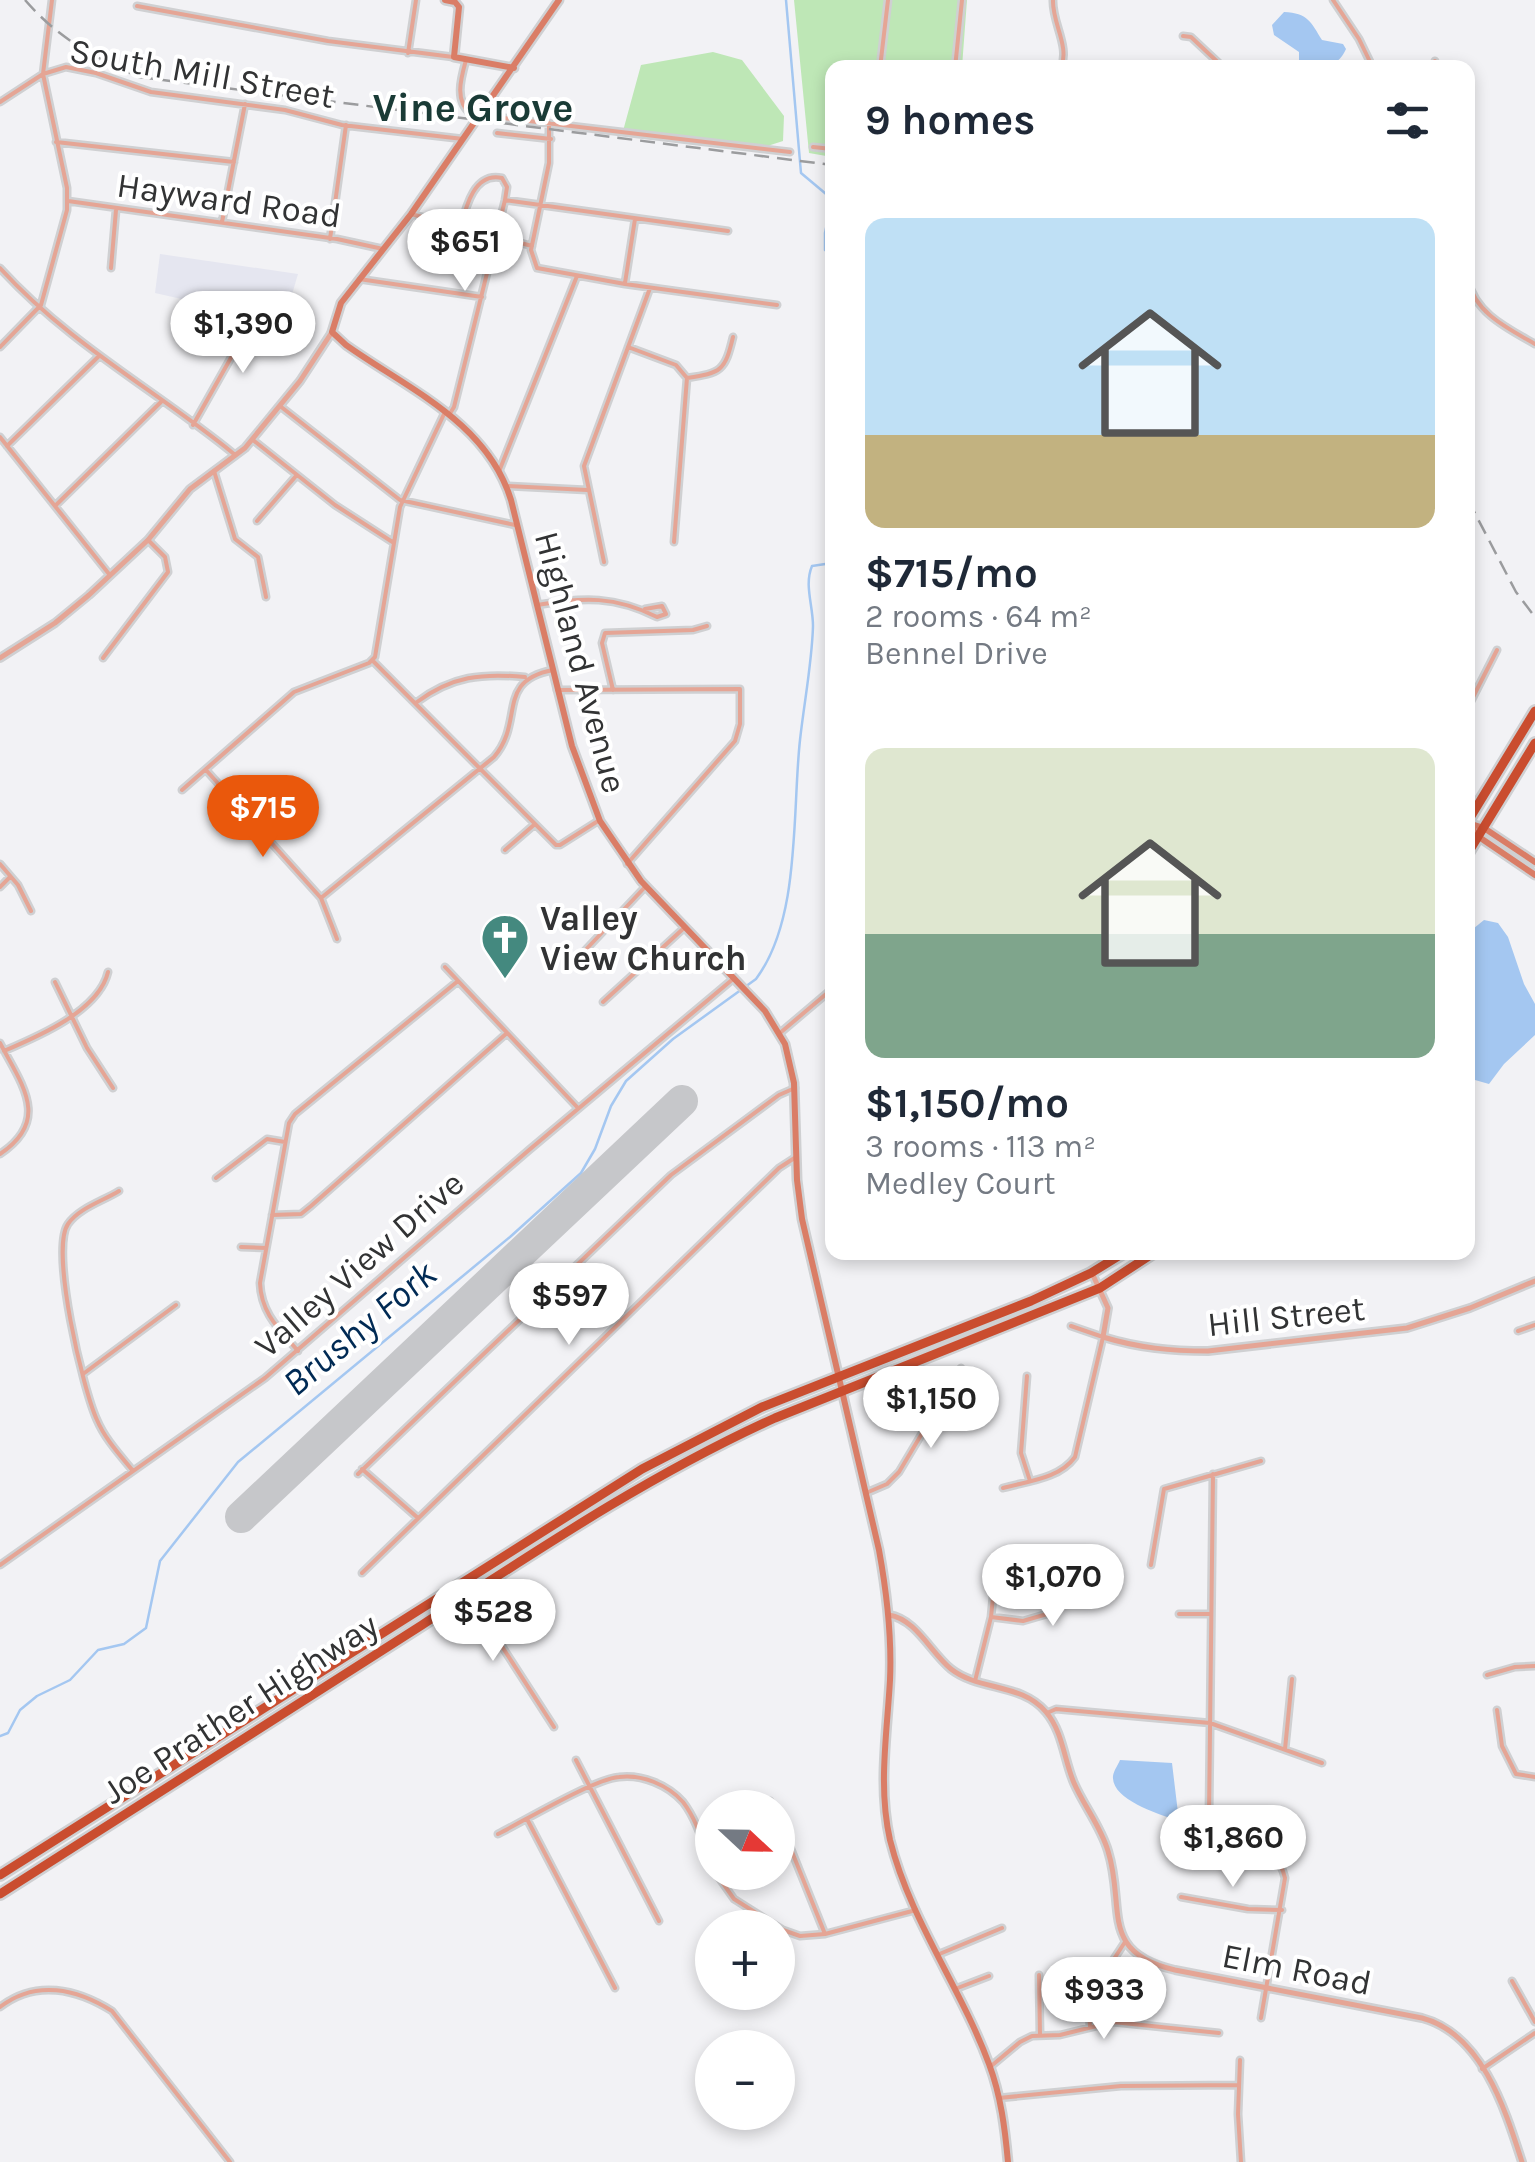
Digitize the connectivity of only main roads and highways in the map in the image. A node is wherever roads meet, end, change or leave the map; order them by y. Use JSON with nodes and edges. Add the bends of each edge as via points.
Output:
{"nodes":[{"id":1,"x":445,"y":0,"type":"edge"},
{"id":2,"x":558,"y":0,"type":"edge"},
{"id":3,"x":460,"y":4,"type":"edge"},
{"id":4,"x":514,"y":68,"type":"junction"},
{"id":5,"x":1535,"y":710,"type":"edge"},
{"id":6,"x":1535,"y":743,"type":"edge"},
{"id":7,"x":1475,"y":810,"type":"edge"},
{"id":8,"x":1475,"y":828,"type":"edge"},
{"id":9,"x":1481,"y":833,"type":"junction"},
{"id":10,"x":1475,"y":842,"type":"edge"},
{"id":11,"x":1535,"y":862,"type":"edge"},
{"id":12,"x":1535,"y":875,"type":"edge"},
{"id":13,"x":1111,"y":1260,"type":"edge"},
{"id":14,"x":1143,"y":1260,"type":"edge"},
{"id":15,"x":838,"y":1376,"type":"junction"},
{"id":16,"x":841,"y":1391,"type":"junction"},
{"id":17,"x":0,"y":1875,"type":"edge"},
{"id":18,"x":0,"y":1894,"type":"edge"},
{"id":19,"x":1008,"y":2162,"type":"edge"}],
"edges":[{"from":1,"to":3,"type":"main road"},
{"from":2,"to":4,"type":"main road"},
{"from":3,"to":4,"type":"main road","via":[[454,57]]},
{"from":4,"to":15,"type":"main road","name":"Highland Avenue","via":[[338,308],[332,332],[447,413],[500,469],[577,764],[600,821],[646,886],[780,1033],[795,1088],[804,1228]]},
{"from":5,"to":7,"type":"highway"},
{"from":6,"to":9,"type":"highway"},
{"from":8,"to":9,"type":"main road"},
{"from":9,"to":10,"type":"highway"},
{"from":9,"to":11,"type":"main road"},
{"from":9,"to":12,"type":"main road"},
{"from":13,"to":15,"type":"highway","name":"Joe Prather Highway","via":[[1031,1301]]},
{"from":14,"to":16,"type":"highway","name":"Joe Prather Highway","via":[[1100,1288]]},
{"from":15,"to":16,"type":"main road","name":"Highland Avenue"},
{"from":15,"to":17,"type":"highway","name":"Joe Prather Highway","via":[[668,1454]]},
{"from":16,"to":18,"type":"highway","name":"Joe Prather Highway","via":[[724,1443],[618,1502]]},
{"from":16,"to":19,"type":"main road","name":"Highland Avenue","via":[[889,1615],[884,1754],[893,1850],[990,2067]]}]}
